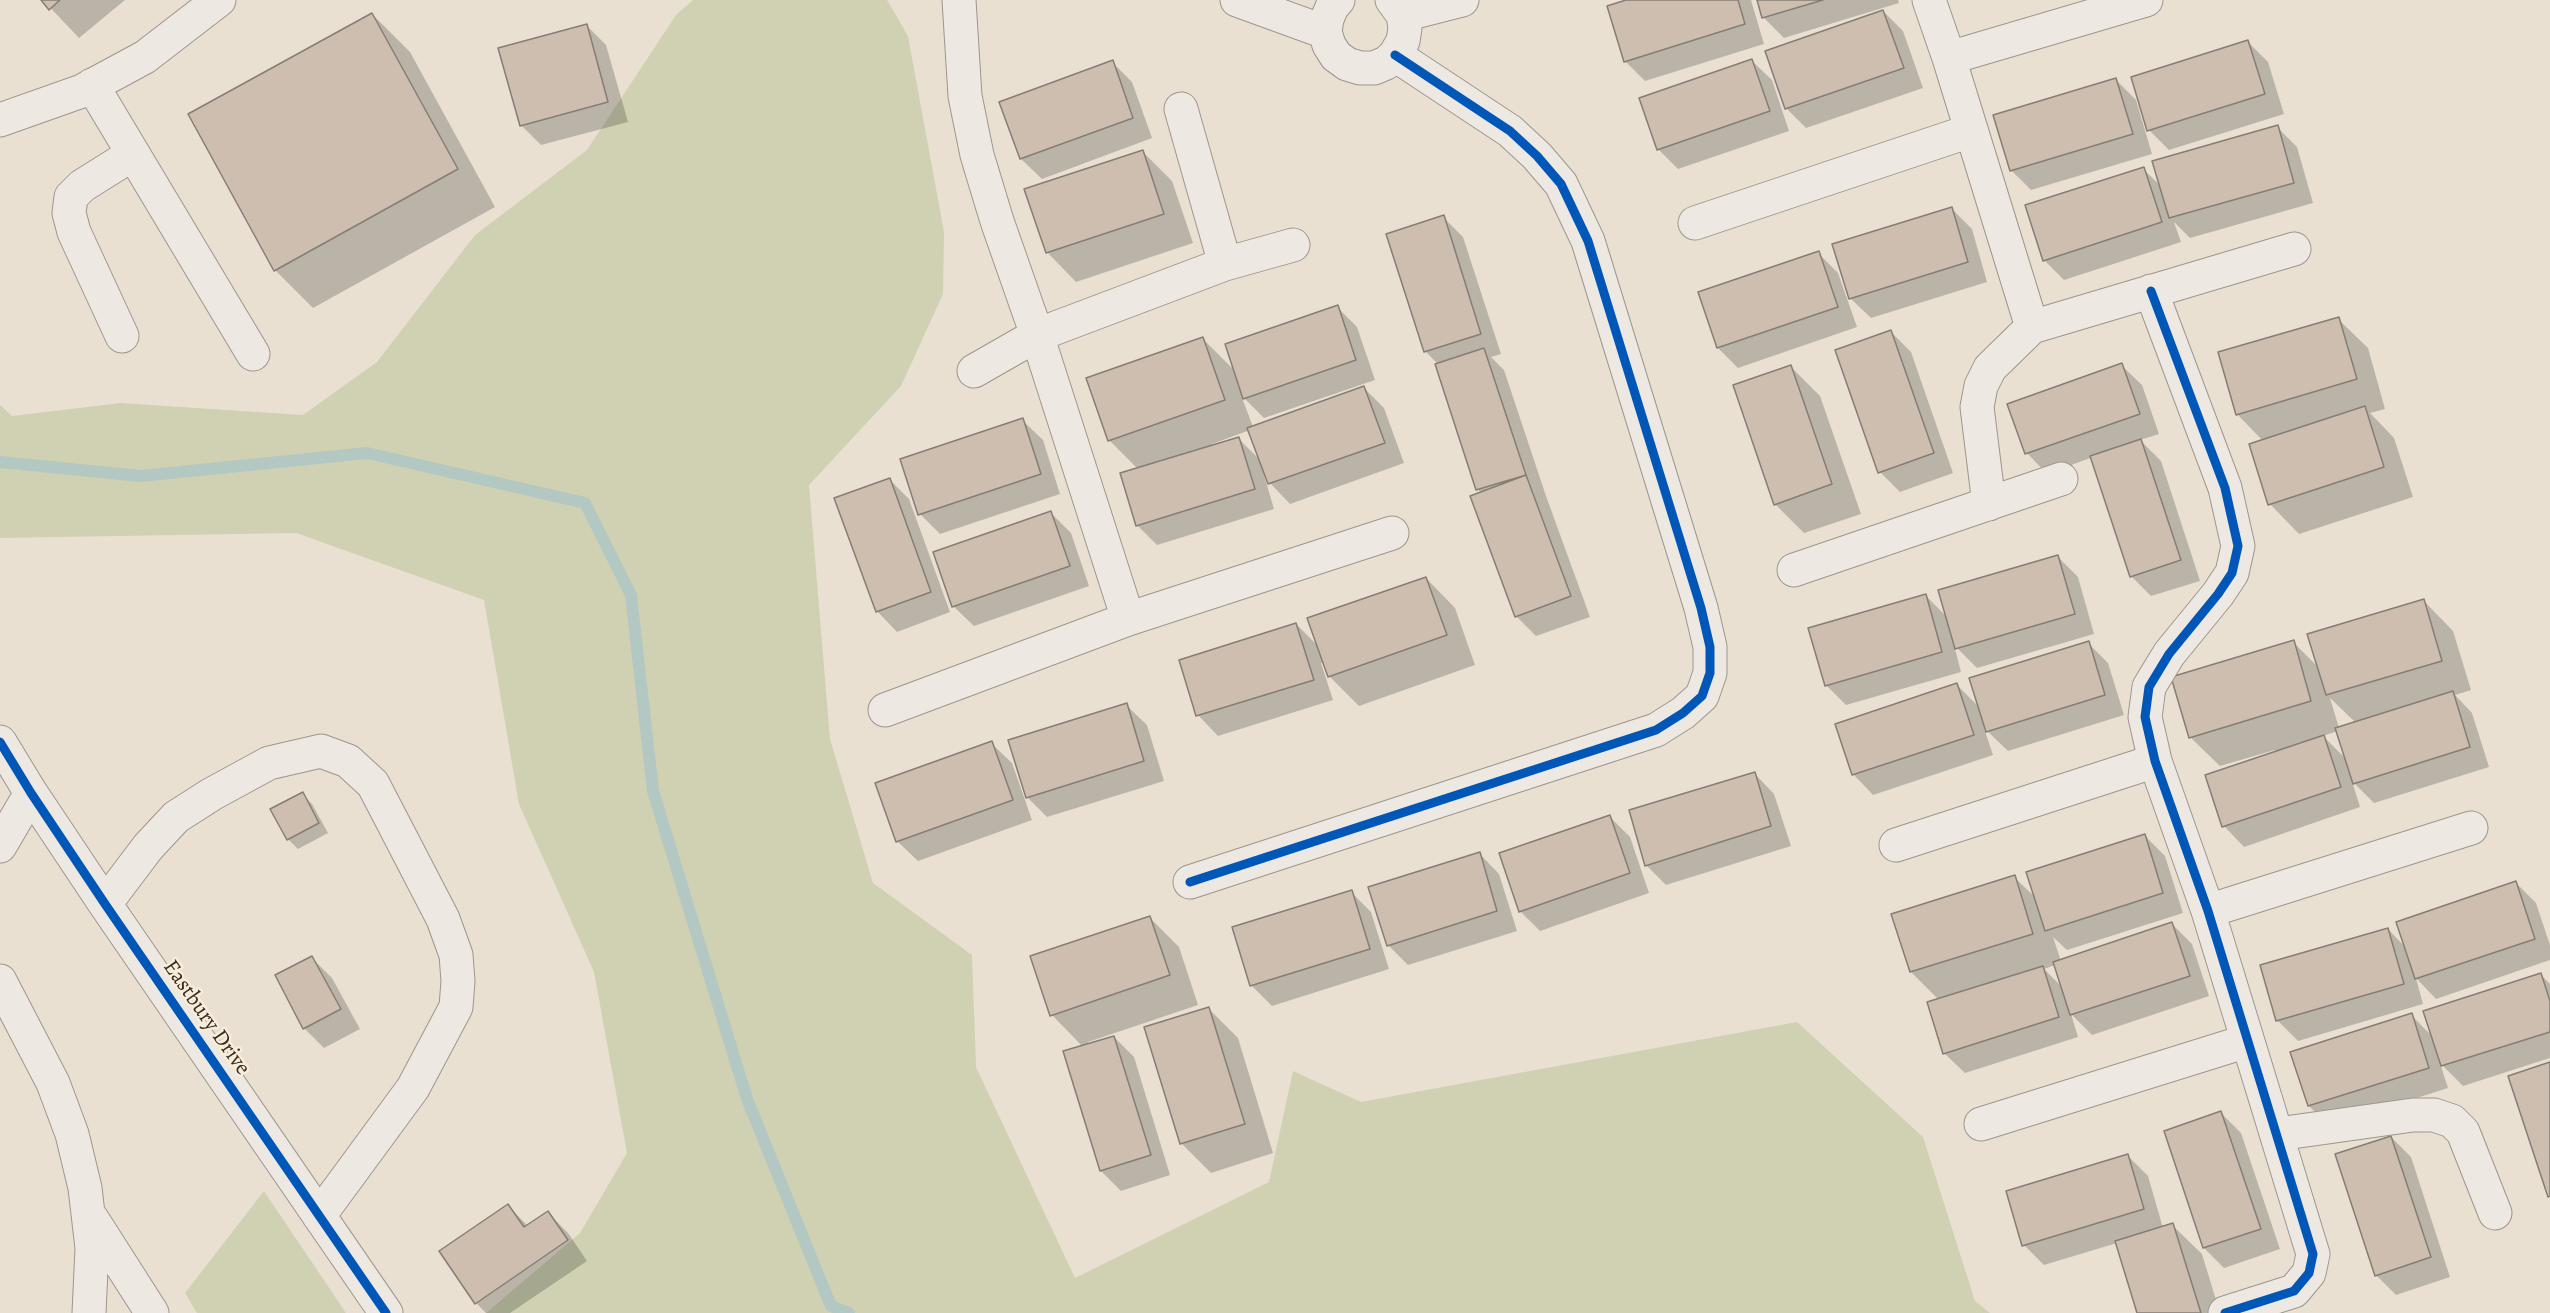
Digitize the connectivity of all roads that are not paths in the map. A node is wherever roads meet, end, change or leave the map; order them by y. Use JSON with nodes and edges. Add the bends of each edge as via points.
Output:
{"nodes":[{"id":1,"x":219,"y":0,"type":"edge"},
{"id":2,"x":958,"y":0,"type":"edge"},
{"id":3,"x":1237,"y":0,"type":"edge"},
{"id":4,"x":1338,"y":0,"type":"edge"},
{"id":5,"x":1462,"y":0,"type":"edge"},
{"id":6,"x":1929,"y":0,"type":"edge"},
{"id":7,"x":2146,"y":0,"type":"edge"},
{"id":8,"x":1398,"y":8,"type":"edge"},
{"id":9,"x":1325,"y":32,"type":"junction"},
{"id":10,"x":1395,"y":55,"type":"junction"},
{"id":11,"x":1949,"y":58,"type":"junction"},
{"id":12,"x":92,"y":85,"type":"junction"},
{"id":13,"x":1181,"y":108,"type":"dead end"},
{"id":14,"x":0,"y":120,"type":"edge"},
{"id":15,"x":1970,"y":131,"type":"junction"},
{"id":16,"x":134,"y":154,"type":"junction"},
{"id":17,"x":1695,"y":223,"type":"dead end"},
{"id":18,"x":1293,"y":245,"type":"dead end"},
{"id":19,"x":2294,"y":249,"type":"dead end"},
{"id":20,"x":1225,"y":264,"type":"junction"},
{"id":21,"x":2151,"y":291,"type":"junction"},
{"id":22,"x":2032,"y":327,"type":"junction"},
{"id":23,"x":1037,"y":335,"type":"junction"},
{"id":24,"x":122,"y":336,"type":"dead end"},
{"id":25,"x":253,"y":354,"type":"dead end"},
{"id":26,"x":974,"y":371,"type":"dead end"},
{"id":27,"x":2061,"y":479,"type":"dead end"},
{"id":28,"x":1989,"y":504,"type":"junction"},
{"id":29,"x":1392,"y":532,"type":"dead end"},
{"id":30,"x":1794,"y":570,"type":"dead end"},
{"id":31,"x":1128,"y":619,"type":"junction"},
{"id":32,"x":885,"y":710,"type":"dead end"},
{"id":33,"x":0,"y":742,"type":"edge"},
{"id":34,"x":2155,"y":761,"type":"junction"},
{"id":35,"x":31,"y":794,"type":"junction"},
{"id":36,"x":2471,"y":828,"type":"dead end"},
{"id":37,"x":1896,"y":845,"type":"dead end"},
{"id":38,"x":0,"y":846,"type":"edge"},
{"id":39,"x":1190,"y":882,"type":"dead end"},
{"id":40,"x":105,"y":904,"type":"junction"},
{"id":41,"x":2208,"y":911,"type":"junction"},
{"id":42,"x":0,"y":981,"type":"edge"},
{"id":43,"x":2247,"y":1041,"type":"junction"},
{"id":44,"x":1981,"y":1124,"type":"dead end"},
{"id":45,"x":2278,"y":1134,"type":"junction"},
{"id":46,"x":2495,"y":1213,"type":"dead end"},
{"id":47,"x":89,"y":1215,"type":"junction"},
{"id":48,"x":319,"y":1216,"type":"junction"},
{"id":49,"x":89,"y":1313,"type":"edge"},
{"id":50,"x":152,"y":1313,"type":"edge"},
{"id":51,"x":386,"y":1313,"type":"edge"},
{"id":52,"x":2225,"y":1313,"type":"edge"}],
"edges":[{"from":1,"to":12,"type":"street","via":[[145,57]]},
{"from":2,"to":23,"type":"street","via":[[965,96],[977,155]]},
{"from":3,"to":9,"type":"street"},
{"from":4,"to":9,"type":"street","via":[[1327,19]]},
{"from":5,"to":8,"type":"street"},
{"from":6,"to":11,"type":"street"},
{"from":7,"to":11,"type":"street"},
{"from":8,"to":10,"type":"street","via":[[1405,28]]},
{"from":9,"to":10,"type":"street","via":[[1336,56],[1347,64],[1374,68]]},
{"from":10,"to":39,"type":"street","via":[[1510,131],[1561,184],[1588,241],[1701,608],[1710,647],[1710,673],[1702,696],[1683,714],[1656,730]]},
{"from":11,"to":15,"type":"street"},
{"from":12,"to":14,"type":"street"},
{"from":12,"to":16,"type":"street"},
{"from":13,"to":20,"type":"street"},
{"from":15,"to":17,"type":"street"},
{"from":15,"to":22,"type":"street"},
{"from":16,"to":24,"type":"street","via":[[82,186],[71,197],[69,213]]},
{"from":16,"to":25,"type":"street"},
{"from":18,"to":20,"type":"street"},
{"from":19,"to":21,"type":"street"},
{"from":20,"to":23,"type":"street"},
{"from":21,"to":22,"type":"street"},
{"from":21,"to":34,"type":"street","via":[[2225,488],[2238,546],[2232,573],[2169,654],[2149,687],[2145,717]]},
{"from":22,"to":28,"type":"street","via":[[1990,368],[1981,386],[1977,407]]},
{"from":23,"to":26,"type":"street"},
{"from":23,"to":31,"type":"street"},
{"from":27,"to":28,"type":"street"},
{"from":28,"to":30,"type":"street"},
{"from":29,"to":31,"type":"street"},
{"from":31,"to":32,"type":"street"},
{"from":33,"to":35,"type":"street","name":"Eastbury Drive"},
{"from":34,"to":37,"type":"street"},
{"from":34,"to":41,"type":"street"},
{"from":35,"to":38,"type":"street"},
{"from":35,"to":40,"type":"street","name":"Eastbury Drive"},
{"from":36,"to":41,"type":"street"},
{"from":40,"to":48,"type":"street","name":"Eastbury Drive"},
{"from":40,"to":48,"type":"street","via":[[148,847],[176,818],[269,764],[321,751],[348,761],[373,784],[443,919],[456,955],[456,1007],[413,1088]]},
{"from":41,"to":43,"type":"street"},
{"from":42,"to":47,"type":"street","via":[[53,1083],[72,1134]]},
{"from":43,"to":44,"type":"street"},
{"from":43,"to":45,"type":"street"},
{"from":45,"to":46,"type":"street","via":[[2413,1114],[2452,1121],[2463,1132]]},
{"from":45,"to":52,"type":"street","via":[[2313,1254],[2309,1273],[2294,1291]]},
{"from":47,"to":49,"type":"street"},
{"from":47,"to":50,"type":"street"},
{"from":48,"to":51,"type":"street","name":"Eastbury Drive"}]}
